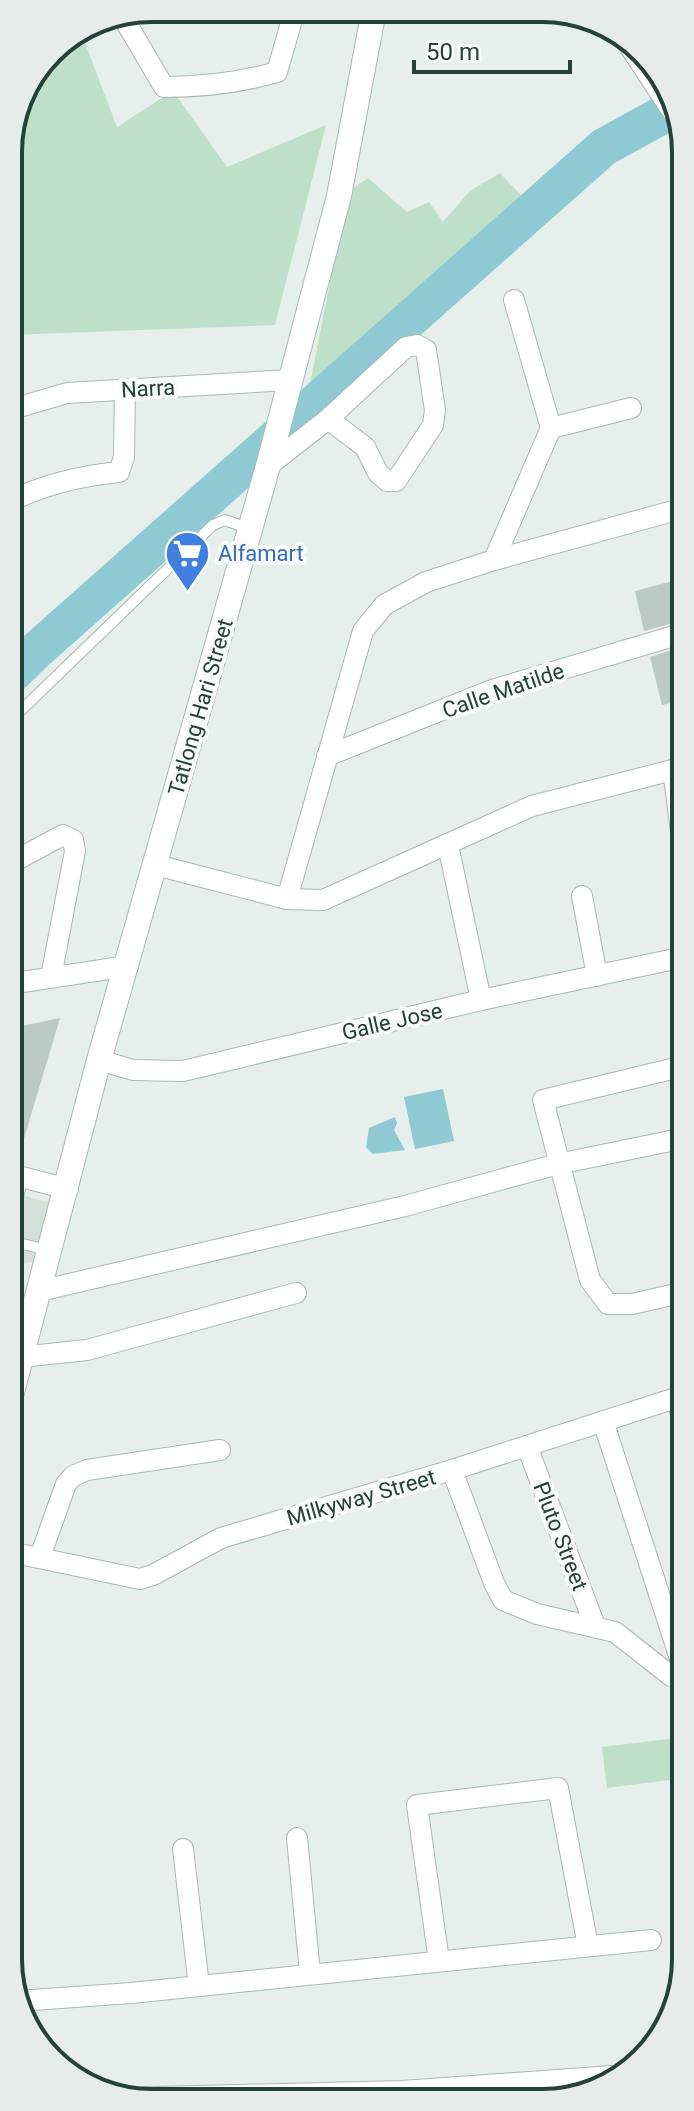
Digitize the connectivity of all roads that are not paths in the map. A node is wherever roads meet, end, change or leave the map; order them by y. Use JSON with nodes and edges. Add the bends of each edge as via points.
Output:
{"nodes":[{"id":1,"x":291,"y":22,"type":"edge"},
{"id":2,"x":372,"y":22,"type":"edge"},
{"id":3,"x":127,"y":25,"type":"edge"},
{"id":4,"x":514,"y":300,"type":"dead end"},
{"id":5,"x":125,"y":389,"type":"junction"},
{"id":6,"x":287,"y":390,"type":"junction"},
{"id":7,"x":22,"y":406,"type":"edge"},
{"id":8,"x":631,"y":408,"type":"dead end"},
{"id":9,"x":328,"y":419,"type":"junction"},
{"id":10,"x":551,"y":428,"type":"junction"},
{"id":11,"x":270,"y":457,"type":"junction"},
{"id":12,"x":22,"y":495,"type":"edge"},
{"id":13,"x":672,"y":511,"type":"edge"},
{"id":14,"x":250,"y":529,"type":"junction"},
{"id":15,"x":494,"y":560,"type":"junction"},
{"id":16,"x":672,"y":637,"type":"edge"},
{"id":17,"x":22,"y":709,"type":"edge"},
{"id":18,"x":327,"y":756,"type":"junction"},
{"id":19,"x":672,"y":771,"type":"edge"},
{"id":20,"x":448,"y":845,"type":"junction"},
{"id":21,"x":22,"y":856,"type":"edge"},
{"id":22,"x":156,"y":865,"type":"junction"},
{"id":23,"x":582,"y":896,"type":"dead end"},
{"id":24,"x":287,"y":899,"type":"junction"},
{"id":25,"x":672,"y":960,"type":"edge"},
{"id":26,"x":128,"y":966,"type":"junction"},
{"id":27,"x":597,"y":976,"type":"junction"},
{"id":28,"x":51,"y":977,"type":"junction"},
{"id":29,"x":22,"y":982,"type":"edge"},
{"id":30,"x":481,"y":1000,"type":"junction"},
{"id":31,"x":99,"y":1060,"type":"junction"},
{"id":32,"x":672,"y":1069,"type":"edge"},
{"id":33,"x":672,"y":1141,"type":"edge"},
{"id":34,"x":558,"y":1164,"type":"junction"},
{"id":35,"x":22,"y":1178,"type":"edge"},
{"id":36,"x":68,"y":1189,"type":"junction"},
{"id":37,"x":22,"y":1244,"type":"edge"},
{"id":38,"x":50,"y":1251,"type":"junction"},
{"id":39,"x":39,"y":1291,"type":"junction"},
{"id":40,"x":296,"y":1293,"type":"dead end"},
{"id":41,"x":672,"y":1295,"type":"edge"},
{"id":42,"x":22,"y":1353,"type":"edge"},
{"id":43,"x":22,"y":1357,"type":"edge"},
{"id":44,"x":672,"y":1399,"type":"edge"},
{"id":45,"x":603,"y":1421,"type":"junction"},
{"id":46,"x":527,"y":1446,"type":"junction"},
{"id":47,"x":220,"y":1450,"type":"dead end"},
{"id":48,"x":452,"y":1470,"type":"junction"},
{"id":49,"x":22,"y":1554,"type":"edge"},
{"id":50,"x":40,"y":1557,"type":"junction"},
{"id":51,"x":595,"y":1626,"type":"junction"},
{"id":52,"x":672,"y":1634,"type":"edge"},
{"id":53,"x":672,"y":1676,"type":"edge"},
{"id":54,"x":297,"y":1838,"type":"dead end"},
{"id":55,"x":183,"y":1849,"type":"dead end"},
{"id":56,"x":651,"y":1940,"type":"dead end"},
{"id":57,"x":588,"y":1946,"type":"junction"},
{"id":58,"x":439,"y":1961,"type":"junction"},
{"id":59,"x":310,"y":1973,"type":"junction"},
{"id":60,"x":199,"y":1986,"type":"junction"},
{"id":61,"x":29,"y":2000,"type":"edge"},
{"id":62,"x":595,"y":2077,"type":"edge"},
{"id":63,"x":431,"y":2089,"type":"edge"}],
"edges":[{"from":1,"to":3,"type":"street","via":[[277,72],[207,87],[164,87]]},
{"from":2,"to":6,"type":"street","name":"Tatlong Hari Street","via":[[339,196]]},
{"from":4,"to":10,"type":"street"},
{"from":5,"to":6,"type":"street","name":"Narra"},
{"from":5,"to":7,"type":"street","name":"Narra","via":[[67,393]]},
{"from":5,"to":12,"type":"street","via":[[119,472],[78,476]]},
{"from":6,"to":11,"type":"street","name":"Tatlong Hari Street"},
{"from":8,"to":10,"type":"street"},
{"from":9,"to":9,"type":"street","via":[[406,347],[426,350],[433,425],[396,481],[378,473],[365,447]]},
{"from":9,"to":11,"type":"street"},
{"from":10,"to":15,"type":"street"},
{"from":11,"to":14,"type":"street","name":"Tatlong Hari Street"},
{"from":13,"to":15,"type":"street"},
{"from":14,"to":17,"type":"lane","via":[[225,520],[213,525]]},
{"from":14,"to":22,"type":"street","name":"Tatlong Hari Street"},
{"from":15,"to":18,"type":"street","via":[[426,582],[384,605],[363,631]]},
{"from":16,"to":18,"type":"street","name":"Calle Matilde","via":[[492,690]]},
{"from":18,"to":24,"type":"street"},
{"from":19,"to":20,"type":"street","via":[[532,806]]},
{"from":20,"to":24,"type":"street","via":[[323,900]]},
{"from":20,"to":30,"type":"street"},
{"from":21,"to":28,"type":"street","via":[[63,835],[73,840]]},
{"from":22,"to":24,"type":"street"},
{"from":22,"to":26,"type":"street","name":"Tatlong Hari Street"},
{"from":23,"to":27,"type":"street"},
{"from":25,"to":27,"type":"street","name":"Galle Jose"},
{"from":26,"to":28,"type":"street"},
{"from":26,"to":31,"type":"street","name":"Tatlong Hari Street"},
{"from":27,"to":30,"type":"street","name":"Galle Jose"},
{"from":28,"to":29,"type":"street"},
{"from":30,"to":31,"type":"street","name":"Galle Jose","via":[[183,1071],[133,1070]]},
{"from":31,"to":36,"type":"street","name":"Tatlong Hari Street"},
{"from":32,"to":34,"type":"street","via":[[543,1100]]},
{"from":33,"to":34,"type":"street"},
{"from":34,"to":39,"type":"street","via":[[405,1206]]},
{"from":34,"to":41,"type":"street","via":[[590,1280],[608,1304]]},
{"from":35,"to":36,"type":"street"},
{"from":36,"to":38,"type":"street","name":"Tatlong Hari Street"},
{"from":37,"to":38,"type":"lane"},
{"from":38,"to":39,"type":"street","name":"Tatlong Hari Street"},
{"from":39,"to":42,"type":"street","name":"Tatlong Hari Street"},
{"from":40,"to":43,"type":"street","via":[[87,1350]]},
{"from":44,"to":45,"type":"street","name":"Milkyway Street"},
{"from":45,"to":46,"type":"street","name":"Milkyway Street"},
{"from":45,"to":52,"type":"street"},
{"from":46,"to":48,"type":"street","name":"Milkyway Street"},
{"from":46,"to":51,"type":"street","name":"Pluto Street"},
{"from":47,"to":50,"type":"street","via":[[73,1476]]},
{"from":48,"to":50,"type":"street","name":"Milkyway Street","via":[[221,1538],[140,1579]]},
{"from":48,"to":51,"type":"street","via":[[503,1600]]},
{"from":49,"to":50,"type":"street","name":"Milkyway Street"},
{"from":51,"to":53,"type":"street","via":[[615,1632]]},
{"from":54,"to":59,"type":"street"},
{"from":55,"to":60,"type":"street"},
{"from":56,"to":57,"type":"street"},
{"from":57,"to":58,"type":"street"},
{"from":57,"to":58,"type":"street","via":[[558,1788],[417,1805]]},
{"from":58,"to":59,"type":"street"},
{"from":59,"to":60,"type":"street"},
{"from":60,"to":61,"type":"street"},
{"from":62,"to":63,"type":"street"}]}
